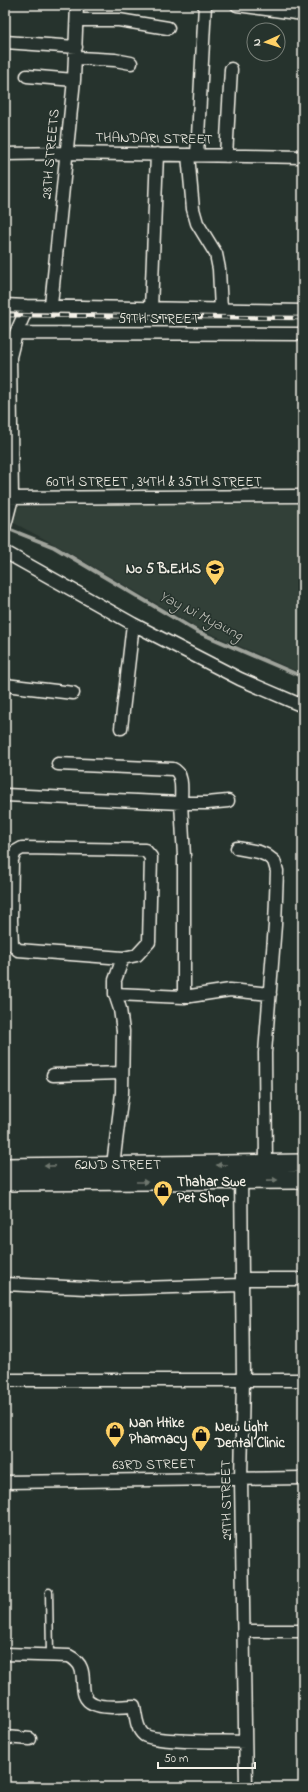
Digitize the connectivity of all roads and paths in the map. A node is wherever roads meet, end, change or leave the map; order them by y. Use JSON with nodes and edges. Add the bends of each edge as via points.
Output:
{"nodes":[{"id":1,"x":77,"y":5,"type":"edge"},
{"id":2,"x":205,"y":5,"type":"edge"},
{"id":3,"x":237,"y":5,"type":"edge"},
{"id":4,"x":296,"y":11,"type":"edge"},
{"id":5,"x":77,"y":20,"type":"junction"},
{"id":6,"x":168,"y":28,"type":"dead end"},
{"id":7,"x":5,"y":42,"type":"edge"},
{"id":8,"x":76,"y":47,"type":"junction"},
{"id":9,"x":75,"y":59,"type":"junction"},
{"id":10,"x":131,"y":63,"type":"dead end"},
{"id":11,"x":231,"y":69,"type":"dead end"},
{"id":12,"x":27,"y":76,"type":"dead end"},
{"id":13,"x":74,"y":80,"type":"junction"},
{"id":14,"x":66,"y":152,"type":"junction"},
{"id":15,"x":5,"y":154,"type":"edge"},
{"id":16,"x":157,"y":154,"type":"junction"},
{"id":17,"x":192,"y":155,"type":"junction"},
{"id":18,"x":226,"y":156,"type":"junction"},
{"id":19,"x":303,"y":156,"type":"edge"},
{"id":20,"x":5,"y":305,"type":"edge"},
{"id":21,"x":51,"y":305,"type":"junction"},
{"id":22,"x":26,"y":306,"type":"junction"},
{"id":23,"x":151,"y":309,"type":"junction"},
{"id":24,"x":221,"y":310,"type":"junction"},
{"id":25,"x":303,"y":311,"type":"edge"},
{"id":26,"x":16,"y":333,"type":"junction"},
{"id":27,"x":303,"y":334,"type":"edge"},
{"id":28,"x":303,"y":496,"type":"edge"},
{"id":29,"x":8,"y":498,"type":"edge"},
{"id":30,"x":6,"y":520,"type":"edge"},
{"id":31,"x":5,"y":552,"type":"edge"},
{"id":32,"x":133,"y":624,"type":"junction"},
{"id":33,"x":5,"y":685,"type":"edge"},
{"id":34,"x":73,"y":693,"type":"dead end"},
{"id":35,"x":303,"y":706,"type":"edge"},
{"id":36,"x":121,"y":728,"type":"dead end"},
{"id":37,"x":58,"y":764,"type":"dead end"},
{"id":38,"x":5,"y":795,"type":"edge"},
{"id":39,"x":228,"y":801,"type":"dead end"},
{"id":40,"x":181,"y":803,"type":"junction"},
{"id":41,"x":237,"y":848,"type":"dead end"},
{"id":42,"x":8,"y":920,"type":"edge"},
{"id":43,"x":123,"y":958,"type":"junction"},
{"id":44,"x":115,"y":994,"type":"junction"},
{"id":45,"x":270,"y":994,"type":"junction"},
{"id":46,"x":184,"y":997,"type":"junction"},
{"id":47,"x":122,"y":1073,"type":"junction"},
{"id":48,"x":52,"y":1075,"type":"dead end"},
{"id":49,"x":303,"y":1163,"type":"edge"},
{"id":50,"x":113,"y":1164,"type":"junction"},
{"id":51,"x":266,"y":1164,"type":"junction"},
{"id":52,"x":5,"y":1167,"type":"edge"},
{"id":53,"x":241,"y":1173,"type":"junction"},
{"id":54,"x":303,"y":1180,"type":"edge"},
{"id":55,"x":5,"y":1182,"type":"edge"},
{"id":56,"x":111,"y":1182,"type":"junction"},
{"id":57,"x":303,"y":1279,"type":"edge"},
{"id":58,"x":242,"y":1282,"type":"junction"},
{"id":59,"x":5,"y":1284,"type":"edge"},
{"id":60,"x":5,"y":1380,"type":"edge"},
{"id":61,"x":303,"y":1380,"type":"edge"},
{"id":62,"x":243,"y":1381,"type":"junction"},
{"id":63,"x":303,"y":1478,"type":"edge"},
{"id":64,"x":241,"y":1479,"type":"junction"},
{"id":65,"x":5,"y":1482,"type":"edge"},
{"id":66,"x":49,"y":1592,"type":"dead end"},
{"id":67,"x":244,"y":1631,"type":"junction"},
{"id":68,"x":303,"y":1631,"type":"edge"},
{"id":69,"x":5,"y":1654,"type":"edge"},
{"id":70,"x":50,"y":1654,"type":"junction"},
{"id":71,"x":5,"y":1737,"type":"edge"},
{"id":72,"x":30,"y":1739,"type":"dead end"},
{"id":73,"x":245,"y":1742,"type":"junction"},
{"id":74,"x":246,"y":1787,"type":"edge"}],
"edges":[{"from":1,"to":5,"type":"street","name":"28TH STREETS"},
{"from":2,"to":17,"type":"street"},
{"from":3,"to":4,"type":"street"},
{"from":5,"to":6,"type":"street","via":[[119,20]]},
{"from":5,"to":8,"type":"street","name":"28TH STREETS"},
{"from":7,"to":8,"type":"street"},
{"from":8,"to":9,"type":"street","name":"28TH STREETS"},
{"from":9,"to":10,"type":"street"},
{"from":9,"to":13,"type":"street","name":"28TH STREETS"},
{"from":11,"to":18,"type":"street"},
{"from":12,"to":13,"type":"street"},
{"from":13,"to":14,"type":"street","name":"28TH STREETS"},
{"from":14,"to":15,"type":"street","name":"THANDARI STREET"},
{"from":14,"to":16,"type":"street","name":"THANDARI STREET"},
{"from":14,"to":21,"type":"street","name":"28TH STREETS"},
{"from":16,"to":17,"type":"street","name":"THANDARI STREET"},
{"from":16,"to":23,"type":"street"},
{"from":17,"to":18,"type":"street","name":"THANDARI STREET"},
{"from":17,"to":24,"type":"street","via":[[192,209],[196,223],[216,254],[220,269]]},
{"from":18,"to":19,"type":"street","name":"THANDARI STREET"},
{"from":20,"to":22,"type":"street"},
{"from":21,"to":22,"type":"street"},
{"from":21,"to":23,"type":"street"},
{"from":22,"to":26,"type":"street"},
{"from":23,"to":24,"type":"street"},
{"from":24,"to":25,"type":"street"},
{"from":26,"to":27,"type":"street","name":"59TH STREET"},
{"from":26,"to":29,"type":"street","via":[[10,357]]},
{"from":28,"to":29,"type":"street","name":"60TH STREET , 34TH & 35TH STREET"},
{"from":29,"to":30,"type":"street"},
{"from":31,"to":32,"type":"street"},
{"from":32,"to":35,"type":"street","via":[[240,679]]},
{"from":32,"to":36,"type":"street"},
{"from":33,"to":34,"type":"street"},
{"from":37,"to":40,"type":"street","via":[[177,770],[180,775]]},
{"from":38,"to":40,"type":"street"},
{"from":39,"to":40,"type":"street"},
{"from":40,"to":46,"type":"street","via":[[184,856]]},
{"from":41,"to":45,"type":"street","via":[[266,855],[274,861],[277,871]]},
{"from":42,"to":43,"type":"street","via":[[12,944],[18,950]]},
{"from":42,"to":43,"type":"street","via":[[12,860],[15,852],[22,848],[145,850],[151,858],[149,942],[137,955]]},
{"from":43,"to":44,"type":"street","via":[[115,980]]},
{"from":44,"to":46,"type":"street"},
{"from":44,"to":47,"type":"street","via":[[123,1032]]},
{"from":45,"to":46,"type":"street","via":[[230,990]]},
{"from":45,"to":51,"type":"street","via":[[265,1053]]},
{"from":47,"to":48,"type":"street"},
{"from":47,"to":50,"type":"street"},
{"from":49,"to":51,"type":"main road","name":"62ND STREET"},
{"from":50,"to":52,"type":"main road","name":"62ND STREET","one_way":true},
{"from":53,"to":50,"type":"main road","name":"62ND STREET","one_way":true},
{"from":50,"to":56,"type":"street"},
{"from":51,"to":53,"type":"main road","name":"62ND STREET"},
{"from":53,"to":54,"type":"main road","name":"62ND STREET","one_way":true},
{"from":56,"to":53,"type":"main road","name":"62ND STREET","one_way":true},
{"from":53,"to":58,"type":"street","name":"29TH STREET"},
{"from":55,"to":56,"type":"main road","name":"62ND STREET"},
{"from":57,"to":58,"type":"street"},
{"from":58,"to":59,"type":"street","via":[[106,1288]]},
{"from":58,"to":62,"type":"street","name":"29TH STREET"},
{"from":60,"to":62,"type":"street"},
{"from":61,"to":62,"type":"street"},
{"from":62,"to":64,"type":"street","name":"29TH STREET"},
{"from":63,"to":64,"type":"street","name":"63RD STREET"},
{"from":64,"to":65,"type":"street","name":"63RD STREET"},
{"from":64,"to":67,"type":"street","name":"29TH STREET"},
{"from":66,"to":70,"type":"lane"},
{"from":67,"to":68,"type":"street"},
{"from":67,"to":73,"type":"street","name":"29TH STREET"},
{"from":69,"to":70,"type":"street"},
{"from":70,"to":73,"type":"street","via":[[69,1656],[77,1660],[82,1671],[85,1696],[94,1705],[134,1706],[138,1726],[143,1734],[151,1738]]},
{"from":71,"to":72,"type":"street"},
{"from":73,"to":74,"type":"street","name":"29TH STREET"}]}
